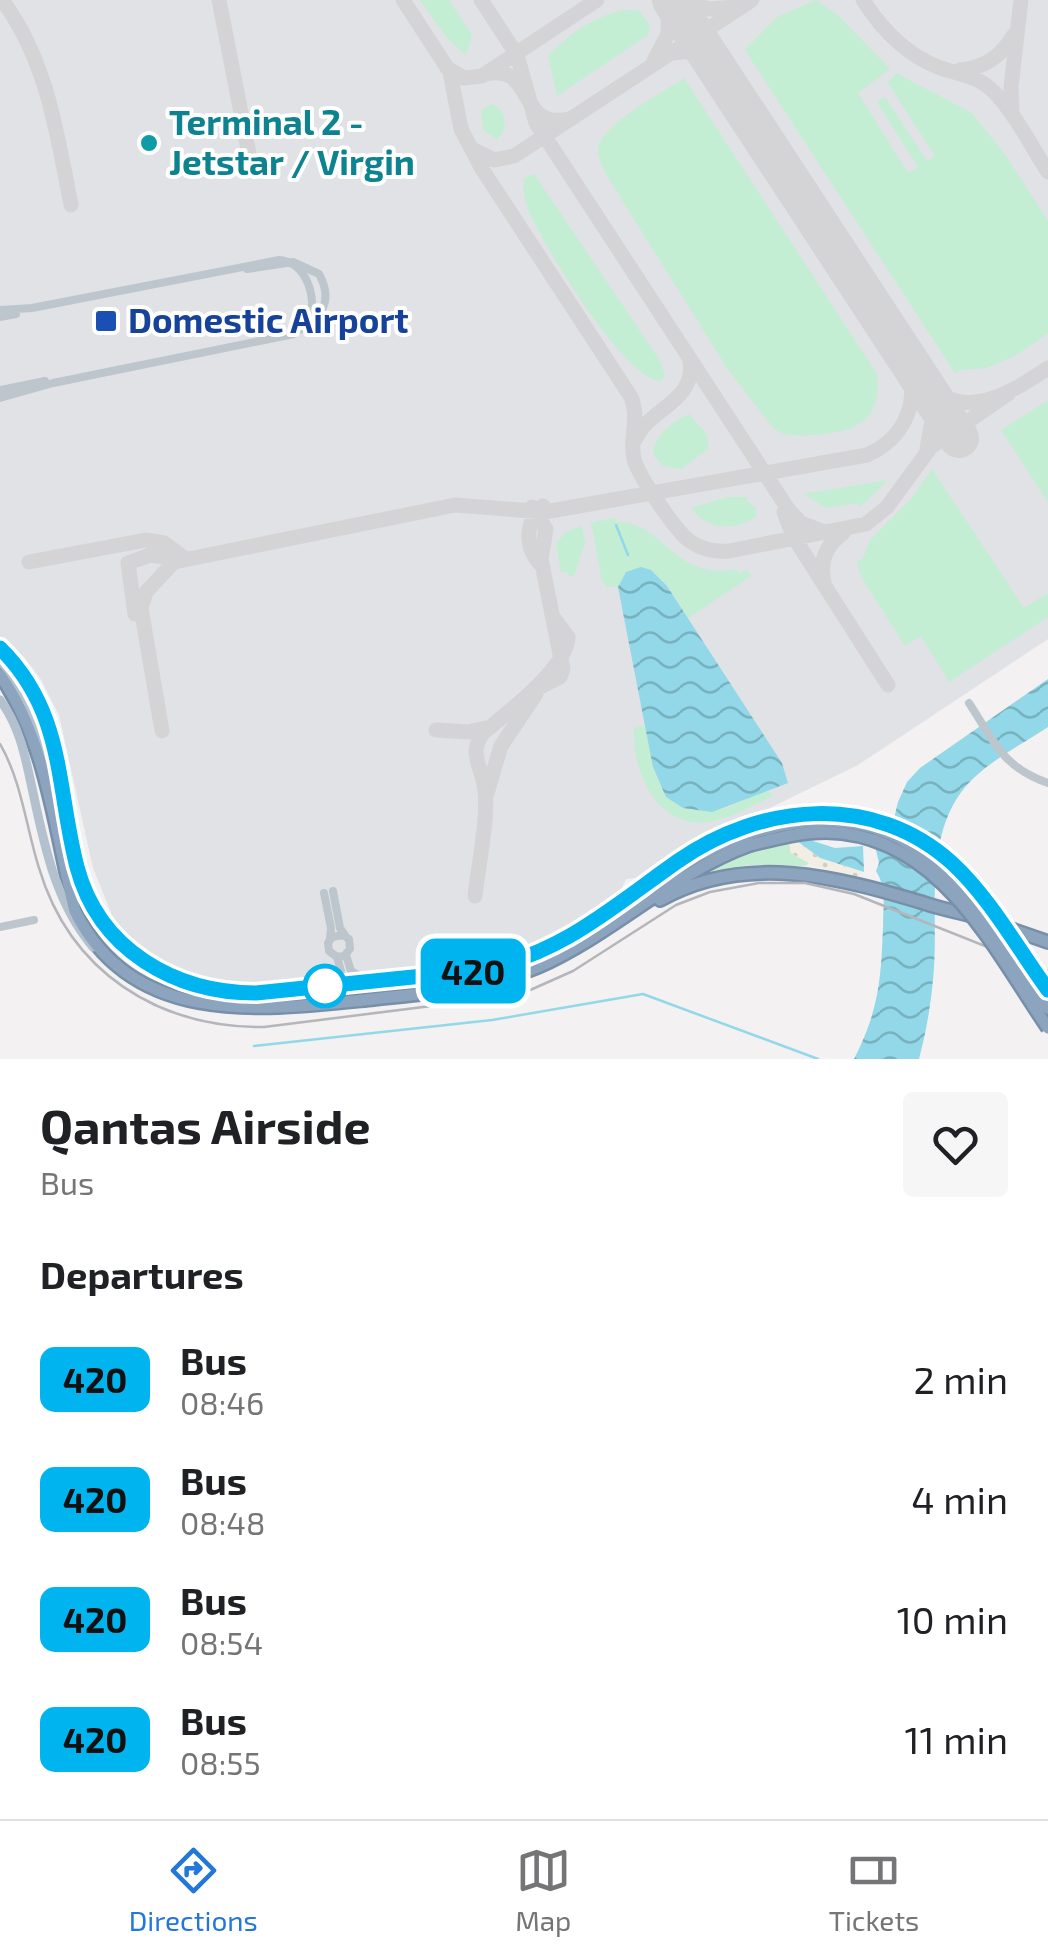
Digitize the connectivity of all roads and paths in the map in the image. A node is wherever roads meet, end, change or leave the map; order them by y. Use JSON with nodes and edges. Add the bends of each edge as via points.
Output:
{"nodes":[{"id":1,"x":0,"y":314,"type":"edge"},
{"id":2,"x":0,"y":390,"type":"edge"},
{"id":3,"x":0,"y":398,"type":"edge"},
{"id":4,"x":0,"y":648,"type":"edge"},
{"id":5,"x":0,"y":660,"type":"edge"},
{"id":6,"x":0,"y":675,"type":"edge"},
{"id":7,"x":0,"y":700,"type":"edge"},
{"id":8,"x":970,"y":702,"type":"dead end"},
{"id":9,"x":1048,"y":783,"type":"edge"},
{"id":10,"x":746,"y":836,"type":"junction"},
{"id":11,"x":34,"y":920,"type":"dead end"},
{"id":12,"x":0,"y":927,"type":"edge"},
{"id":13,"x":107,"y":927,"type":"junction"},
{"id":14,"x":346,"y":937,"type":"junction"},
{"id":15,"x":330,"y":939,"type":"junction"},
{"id":16,"x":1048,"y":942,"type":"edge"},
{"id":17,"x":342,"y":956,"type":"junction"},
{"id":18,"x":108,"y":961,"type":"junction"},
{"id":19,"x":383,"y":980,"type":"junction"},
{"id":20,"x":316,"y":987,"type":"junction"},
{"id":21,"x":464,"y":987,"type":"junction"},
{"id":22,"x":1048,"y":990,"type":"edge"},
{"id":23,"x":1048,"y":1008,"type":"edge"},
{"id":24,"x":1048,"y":1028,"type":"edge"}],
"edges":[{"from":1,"to":2,"type":"street","bridge":true,"via":[[293,262],[323,280],[326,300],[318,318],[302,329]]},
{"from":1,"to":3,"type":"street","via":[[280,260],[302,270],[312,314],[305,327],[286,336]]},
{"from":4,"to":13,"type":"highway","via":[[46,716],[77,866]]},
{"from":5,"to":13,"type":"main road","via":[[40,727],[80,890]]},
{"from":6,"to":18,"type":"highway","via":[[32,736],[75,911]]},
{"from":7,"to":18,"type":"main road","via":[[22,742],[61,895]]},
{"from":8,"to":9,"type":"street","via":[[1006,758],[1021,773]]},
{"from":10,"to":19,"type":"highway","via":[[688,861],[553,948],[482,970]]},
{"from":10,"to":21,"type":"highway","via":[[552,960]]},
{"from":10,"to":22,"type":"highway","bridge":true,"via":[[782,816],[836,812],[912,836],[960,872]]},
{"from":10,"to":23,"type":"highway","bridge":true,"via":[[836,820],[872,828],[926,855],[964,889]]},
{"from":10,"to":24,"type":"highway","bridge":true,"via":[[842,833],[921,864],[956,895]]},
{"from":11,"to":12,"type":"street"},
{"from":13,"to":20,"type":"highway","via":[[142,962],[183,982],[231,993]]},
{"from":14,"to":15,"type":"street"},
{"from":14,"to":15,"type":"street","via":[[329,895]]},
{"from":14,"to":17,"type":"street","via":[[350,944]]},
{"from":15,"to":17,"type":"street","via":[[329,951]]},
{"from":16,"to":21,"type":"highway","via":[[869,886],[792,873],[735,874],[650,906],[547,970]]},
{"from":17,"to":19,"type":"street","via":[[354,975]]},
{"from":17,"to":20,"type":"street","via":[[341,975]]},
{"from":18,"to":21,"type":"highway","via":[[170,994],[238,1008]]},
{"from":19,"to":20,"type":"highway"}]}
